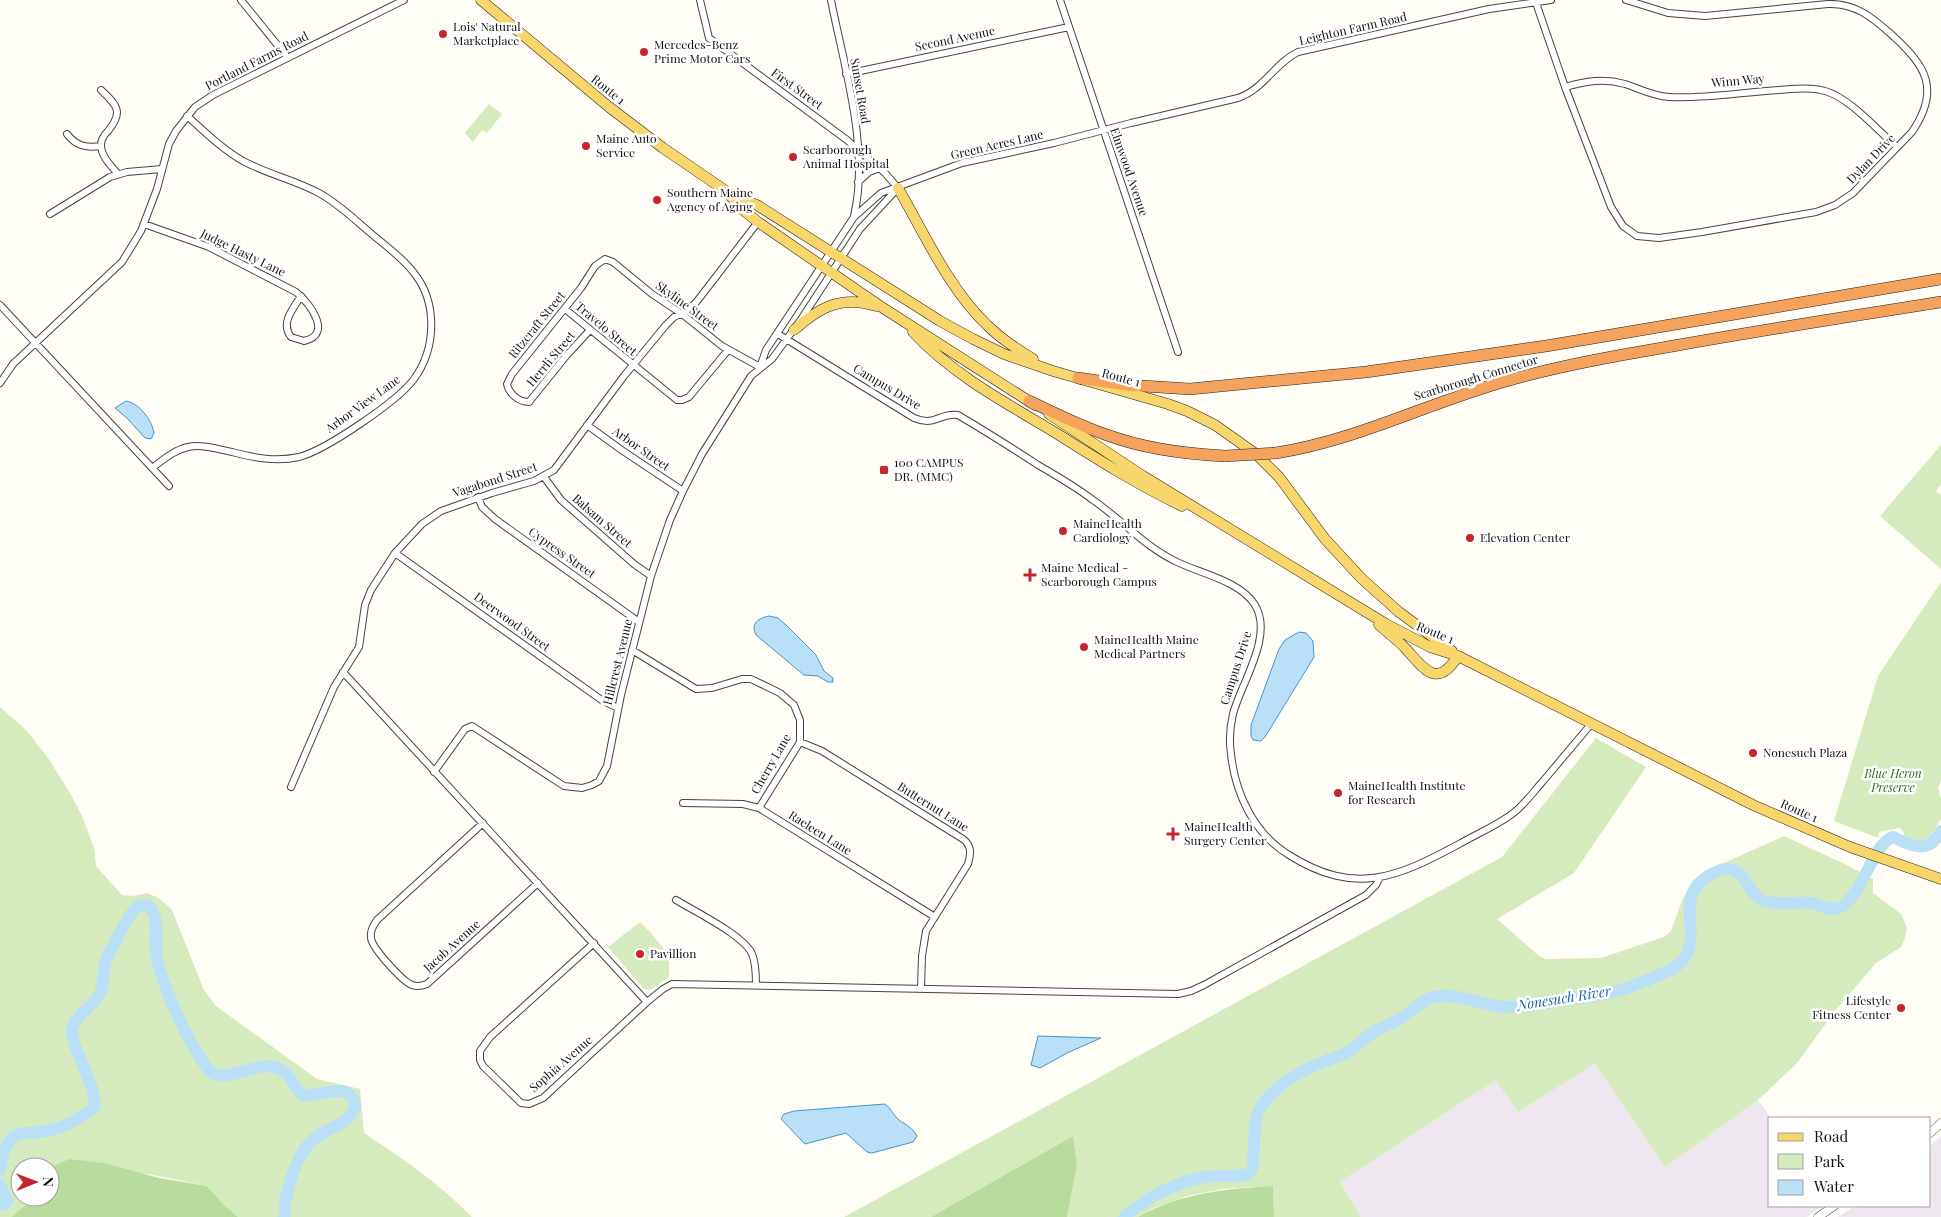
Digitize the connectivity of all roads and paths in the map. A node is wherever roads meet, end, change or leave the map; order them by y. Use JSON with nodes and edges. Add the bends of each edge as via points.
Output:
{"nodes":[{"id":1,"x":241,"y":0,"type":"edge"},
{"id":2,"x":404,"y":0,"type":"edge"},
{"id":3,"x":481,"y":0,"type":"edge"},
{"id":4,"x":700,"y":0,"type":"edge"},
{"id":5,"x":831,"y":0,"type":"edge"},
{"id":6,"x":1060,"y":0,"type":"edge"},
{"id":7,"x":1551,"y":0,"type":"edge"},
{"id":8,"x":1626,"y":0,"type":"edge"},
{"id":9,"x":1536,"y":1,"type":"edge"},
{"id":10,"x":1069,"y":27,"type":"junction"},
{"id":11,"x":288,"y":58,"type":"junction"},
{"id":12,"x":846,"y":74,"type":"junction"},
{"id":13,"x":1565,"y":87,"type":"junction"},
{"id":14,"x":100,"y":90,"type":"dead end"},
{"id":15,"x":187,"y":116,"type":"junction"},
{"id":16,"x":1103,"y":131,"type":"junction"},
{"id":17,"x":67,"y":134,"type":"dead end"},
{"id":18,"x":101,"y":146,"type":"junction"},
{"id":19,"x":1896,"y":147,"type":"junction"},
{"id":20,"x":857,"y":148,"type":"junction"},
{"id":21,"x":880,"y":168,"type":"junction"},
{"id":22,"x":162,"y":169,"type":"junction"},
{"id":23,"x":118,"y":174,"type":"junction"},
{"id":24,"x":858,"y":182,"type":"junction"},
{"id":25,"x":898,"y":188,"type":"junction"},
{"id":26,"x":726,"y":191,"type":"junction"},
{"id":27,"x":50,"y":214,"type":"dead end"},
{"id":28,"x":854,"y":217,"type":"junction"},
{"id":29,"x":758,"y":222,"type":"junction"},
{"id":30,"x":144,"y":224,"type":"junction"},
{"id":31,"x":830,"y":252,"type":"junction"},
{"id":32,"x":840,"y":258,"type":"junction"},
{"id":33,"x":605,"y":259,"type":"joint"},
{"id":34,"x":822,"y":266,"type":"junction"},
{"id":35,"x":831,"y":272,"type":"junction"},
{"id":36,"x":1941,"y":279,"type":"edge"},
{"id":37,"x":301,"y":296,"type":"junction"},
{"id":38,"x":1941,"y":302,"type":"edge"},
{"id":39,"x":0,"y":305,"type":"edge"},
{"id":40,"x":883,"y":308,"type":"junction"},
{"id":41,"x":565,"y":309,"type":"junction"},
{"id":42,"x":682,"y":314,"type":"junction"},
{"id":43,"x":902,"y":320,"type":"junction"},
{"id":44,"x":590,"y":330,"type":"junction"},
{"id":45,"x":794,"y":330,"type":"junction"},
{"id":46,"x":778,"y":334,"type":"junction"},
{"id":47,"x":786,"y":339,"type":"junction"},
{"id":48,"x":35,"y":343,"type":"junction"},
{"id":49,"x":728,"y":350,"type":"junction"},
{"id":50,"x":1178,"y":352,"type":"dead end"},
{"id":51,"x":633,"y":366,"type":"junction"},
{"id":52,"x":760,"y":367,"type":"junction"},
{"id":53,"x":1053,"y":371,"type":"junction"},
{"id":54,"x":1078,"y":378,"type":"junction"},
{"id":55,"x":0,"y":383,"type":"edge"},
{"id":56,"x":1029,"y":401,"type":"junction"},
{"id":57,"x":529,"y":402,"type":"joint"},
{"id":58,"x":587,"y":425,"type":"junction"},
{"id":59,"x":152,"y":468,"type":"junction"},
{"id":60,"x":544,"y":477,"type":"junction"},
{"id":61,"x":169,"y":486,"type":"dead end"},
{"id":62,"x":683,"y":491,"type":"junction"},
{"id":63,"x":478,"y":497,"type":"junction"},
{"id":64,"x":1231,"y":529,"type":"junction"},
{"id":65,"x":395,"y":553,"type":"junction"},
{"id":66,"x":651,"y":576,"type":"junction"},
{"id":67,"x":1354,"y":605,"type":"junction"},
{"id":68,"x":639,"y":622,"type":"junction"},
{"id":69,"x":632,"y":650,"type":"junction"},
{"id":70,"x":1458,"y":656,"type":"junction"},
{"id":71,"x":343,"y":672,"type":"junction"},
{"id":72,"x":618,"y":708,"type":"junction"},
{"id":73,"x":1592,"y":722,"type":"junction"},
{"id":74,"x":800,"y":742,"type":"junction"},
{"id":75,"x":434,"y":772,"type":"junction"},
{"id":76,"x":291,"y":787,"type":"dead end"},
{"id":77,"x":683,"y":803,"type":"dead end"},
{"id":78,"x":759,"y":808,"type":"junction"},
{"id":79,"x":483,"y":823,"type":"junction"},
{"id":80,"x":1380,"y":877,"type":"junction"},
{"id":81,"x":1941,"y":879,"type":"edge"},
{"id":82,"x":538,"y":883,"type":"junction"},
{"id":83,"x":676,"y":900,"type":"dead end"},
{"id":84,"x":935,"y":917,"type":"junction"},
{"id":85,"x":594,"y":943,"type":"junction"},
{"id":86,"x":756,"y":985,"type":"junction"},
{"id":87,"x":921,"y":989,"type":"junction"},
{"id":88,"x":647,"y":1002,"type":"junction"},
{"id":89,"x":1941,"y":1123,"type":"edge"},
{"id":90,"x":1931,"y":1132,"type":"edge"},
{"id":91,"x":1833,"y":1207,"type":"edge"},
{"id":92,"x":1818,"y":1217,"type":"edge"}],
"edges":[{"from":1,"to":11,"type":"street"},
{"from":2,"to":11,"type":"street","name":"Portland Farms Road"},
{"from":3,"to":26,"type":"main road","name":"Route 1","via":[[609,107]]},
{"from":4,"to":20,"type":"street","name":"First Street","via":[[709,38]]},
{"from":5,"to":12,"type":"street","name":"Sunset Road"},
{"from":6,"to":10,"type":"street","name":"Elmwood Avenue"},
{"from":7,"to":9,"type":"street"},
{"from":8,"to":19,"type":"street","name":"Dylan Drive","via":[[1687,16],[1834,4],[1848,5],[1866,13],[1914,55],[1928,77],[1930,97],[1925,115]]},
{"from":9,"to":13,"type":"street","name":"Dylan Drive"},
{"from":9,"to":16,"type":"street","name":"Leighton Farm Road","via":[[1298,52],[1281,63],[1253,92],[1242,97]]},
{"from":10,"to":12,"type":"street","name":"Second Avenue"},
{"from":10,"to":16,"type":"street","name":"Elmwood Avenue"},
{"from":11,"to":15,"type":"street","name":"Portland Farms Road","via":[[213,95]]},
{"from":12,"to":20,"type":"street","name":"Sunset Road"},
{"from":13,"to":19,"type":"street","name":"Winn Way","via":[[1607,81],[1677,98],[1791,89],[1818,90],[1832,94],[1850,106]]},
{"from":13,"to":19,"type":"street","name":"Dylan Drive","via":[[1611,207],[1623,226],[1642,237],[1702,232],[1816,212],[1848,198]]},
{"from":14,"to":18,"type":"street","via":[[114,105],[118,116],[103,137]]},
{"from":15,"to":22,"type":"street","name":"Portland Farms Road","via":[[172,137]]},
{"from":15,"to":59,"type":"street","name":"Arbor View Lane","via":[[240,159],[334,202],[401,259],[414,272],[424,292],[430,310],[431,334],[425,360],[408,386],[317,450],[274,460],[208,447],[189,447],[172,453]]},
{"from":16,"to":25,"type":"street","name":"Green Acres Lane","via":[[962,163]]},
{"from":16,"to":50,"type":"street","name":"Elmwood Avenue"},
{"from":17,"to":18,"type":"street","via":[[78,145]]},
{"from":18,"to":23,"type":"street","via":[[104,156]]},
{"from":20,"to":21,"type":"street","name":"First Street"},
{"from":20,"to":24,"type":"street","name":"Sunset Road"},
{"from":21,"to":24,"type":"street","via":[[869,172]]},
{"from":21,"to":25,"type":"street","name":"First Street"},
{"from":22,"to":23,"type":"street"},
{"from":22,"to":30,"type":"street","name":"Portland Farms Road"},
{"from":23,"to":27,"type":"street"},
{"from":24,"to":28,"type":"street","name":"Sunset Road"},
{"from":25,"to":28,"type":"street","name":"Green Acres Lane","via":[[874,197]]},
{"from":25,"to":32,"type":"street","name":"Green Acres Lane","via":[[868,219]]},
{"from":25,"to":53,"type":"main road","via":[[951,280],[977,315],[1011,345]]},
{"from":26,"to":29,"type":"main road","name":"Route 1"},
{"from":26,"to":31,"type":"main road","name":"Route 1","via":[[758,205]]},
{"from":28,"to":31,"type":"street","name":"Green Acres Lane"},
{"from":29,"to":34,"type":"main road","name":"Route 1"},
{"from":29,"to":42,"type":"street","name":"Vagabond Street","via":[[698,300]]},
{"from":30,"to":37,"type":"street","name":"Judge Hasty Lane","via":[[209,247]]},
{"from":30,"to":48,"type":"street","name":"Portland Farms Road","via":[[122,262]]},
{"from":31,"to":32,"type":"main road","name":"Route 1"},
{"from":31,"to":34,"type":"street","name":"Green Acres Lane"},
{"from":32,"to":35,"type":"street","name":"Green Acres Lane"},
{"from":32,"to":53,"type":"main road","name":"Route 1","via":[[973,339]]},
{"from":33,"to":41,"type":"street","name":"Ritzcraft Street","via":[[594,266]]},
{"from":33,"to":42,"type":"street","name":"Skyline Street"},
{"from":34,"to":35,"type":"main road","name":"Route 1"},
{"from":34,"to":46,"type":"street","name":"Hillcrest Avenue"},
{"from":35,"to":40,"type":"main road","name":"Route 1"},
{"from":35,"to":45,"type":"street","name":"Hillcrest Avenue"},
{"from":36,"to":54,"type":"highway","name":"Scarborough Connector","via":[[1546,346],[1366,372],[1190,389]]},
{"from":37,"to":37,"type":"street","name":"Judge Hasty Lane","via":[[313,311],[318,326],[313,337],[302,341],[291,337],[286,327],[288,317]]},
{"from":38,"to":56,"type":"highway","name":"Scarborough Connector","bridge":true,"via":[[1733,335],[1544,371],[1463,394],[1344,438],[1276,453],[1225,456],[1175,452],[1098,432]]},
{"from":39,"to":48,"type":"street"},
{"from":40,"to":43,"type":"main road","name":"Route 1"},
{"from":40,"to":45,"type":"main road","via":[[860,302],[836,303],[816,311]]},
{"from":41,"to":44,"type":"street","name":"Travelo Street"},
{"from":41,"to":57,"type":"street","name":"Ritzcraft Street","via":[[508,381],[507,387],[512,394]]},
{"from":42,"to":49,"type":"street","name":"Skyline Street"},
{"from":42,"to":51,"type":"street","name":"Vagabond Street","via":[[666,325]]},
{"from":43,"to":56,"type":"main road","name":"Route 1"},
{"from":43,"to":64,"type":"main road","via":[[964,376],[1134,482]]},
{"from":44,"to":51,"type":"street","name":"Travelo Street"},
{"from":44,"to":57,"type":"street","name":"Herrli Street"},
{"from":45,"to":47,"type":"street","name":"Hillcrest Avenue"},
{"from":46,"to":47,"type":"street","name":"Campus Drive"},
{"from":46,"to":52,"type":"street","name":"Hillcrest Avenue","via":[[766,350]]},
{"from":47,"to":52,"type":"street","name":"Hillcrest Avenue","via":[[772,359]]},
{"from":47,"to":80,"type":"street","name":"Campus Drive","via":[[914,418],[929,422],[950,414],[958,415],[1091,498],[1153,549],[1243,592],[1259,613],[1261,632],[1236,702],[1230,729],[1231,756],[1242,800],[1264,834],[1297,860],[1317,870],[1338,875]]},
{"from":48,"to":55,"type":"street","name":"Portland Farms Road","via":[[13,364]]},
{"from":48,"to":59,"type":"street"},
{"from":49,"to":51,"type":"street","name":"Travelo Street","via":[[691,394],[682,400],[672,398]]},
{"from":49,"to":52,"type":"street","name":"Skyline Street"},
{"from":51,"to":58,"type":"street","name":"Vagabond Street"},
{"from":52,"to":62,"type":"street","name":"Hillcrest Avenue","via":[[740,392]]},
{"from":53,"to":54,"type":"main road","name":"Route 1"},
{"from":54,"to":70,"type":"main road","name":"Route 1","via":[[1187,410],[1229,434],[1279,477],[1325,538],[1362,579],[1399,612]]},
{"from":56,"to":64,"type":"main road","name":"Route 1"},
{"from":58,"to":60,"type":"street","name":"Vagabond Street","via":[[560,464]]},
{"from":58,"to":62,"type":"street","name":"Arbor Street"},
{"from":59,"to":61,"type":"street"},
{"from":60,"to":63,"type":"street","name":"Vagabond Street"},
{"from":60,"to":66,"type":"street","name":"Balsam Street","via":[[554,494]]},
{"from":62,"to":66,"type":"street","name":"Hillcrest Avenue"},
{"from":63,"to":65,"type":"street","name":"Vagabond Street","via":[[448,507],[429,518]]},
{"from":63,"to":68,"type":"street","name":"Cypress Street","via":[[482,507],[495,519]]},
{"from":64,"to":67,"type":"main road","name":"Route 1"},
{"from":65,"to":71,"type":"street","name":"Vagabond Street","via":[[371,590],[365,605],[361,640]]},
{"from":65,"to":72,"type":"street","name":"Deerwood Street","via":[[603,701]]},
{"from":66,"to":68,"type":"street","name":"Hillcrest Avenue"},
{"from":67,"to":70,"type":"main road","name":"Route 1","via":[[1414,639]]},
{"from":67,"to":70,"type":"main road","via":[[1397,640],[1426,671],[1443,672]]},
{"from":68,"to":69,"type":"street","name":"Hillcrest Avenue"},
{"from":69,"to":72,"type":"street","name":"Hillcrest Avenue"},
{"from":69,"to":74,"type":"street","name":"Cherry Lane","via":[[696,689],[746,678],[770,687],[794,705],[800,720]]},
{"from":70,"to":73,"type":"main road","name":"Route 1"},
{"from":71,"to":75,"type":"street"},
{"from":71,"to":76,"type":"street","name":"Vagabond Street"},
{"from":72,"to":75,"type":"street","name":"Hillcrest Avenue","via":[[607,766],[598,780],[587,787],[572,788],[558,783],[472,726],[465,729]]},
{"from":73,"to":80,"type":"street","name":"Campus Drive","via":[[1522,805],[1508,817],[1416,866]]},
{"from":73,"to":81,"type":"main road","name":"Route 1","via":[[1753,805],[1867,853]]},
{"from":74,"to":78,"type":"street","name":"Cherry Lane"},
{"from":74,"to":84,"type":"street","name":"Butternut Lane","via":[[822,751],[967,842],[968,864]]},
{"from":75,"to":79,"type":"street"},
{"from":77,"to":78,"type":"street","name":"Raeleen Lane","via":[[743,804]]},
{"from":78,"to":84,"type":"street","name":"Raeleen Lane"},
{"from":79,"to":82,"type":"street"},
{"from":79,"to":82,"type":"street","name":"Jacob Avenue","via":[[377,920],[371,936],[376,949],[409,983],[416,986],[427,984]]},
{"from":80,"to":87,"type":"street","name":"Sophia Avenue","via":[[1366,895],[1191,991],[1166,995]]},
{"from":82,"to":85,"type":"street"},
{"from":83,"to":86,"type":"street","via":[[746,944],[754,960]]},
{"from":84,"to":87,"type":"street","name":"Butternut Lane","via":[[926,931]]},
{"from":85,"to":88,"type":"street"},
{"from":85,"to":88,"type":"street","name":"Sophia Avenue","via":[[484,1043],[479,1056],[483,1066],[520,1102],[538,1102]]},
{"from":86,"to":87,"type":"street","name":"Sophia Avenue"},
{"from":86,"to":88,"type":"street","name":"Sophia Avenue","via":[[678,983],[667,986]]},
{"from":89,"to":90,"type":"street"},
{"from":91,"to":92,"type":"street"}]}
